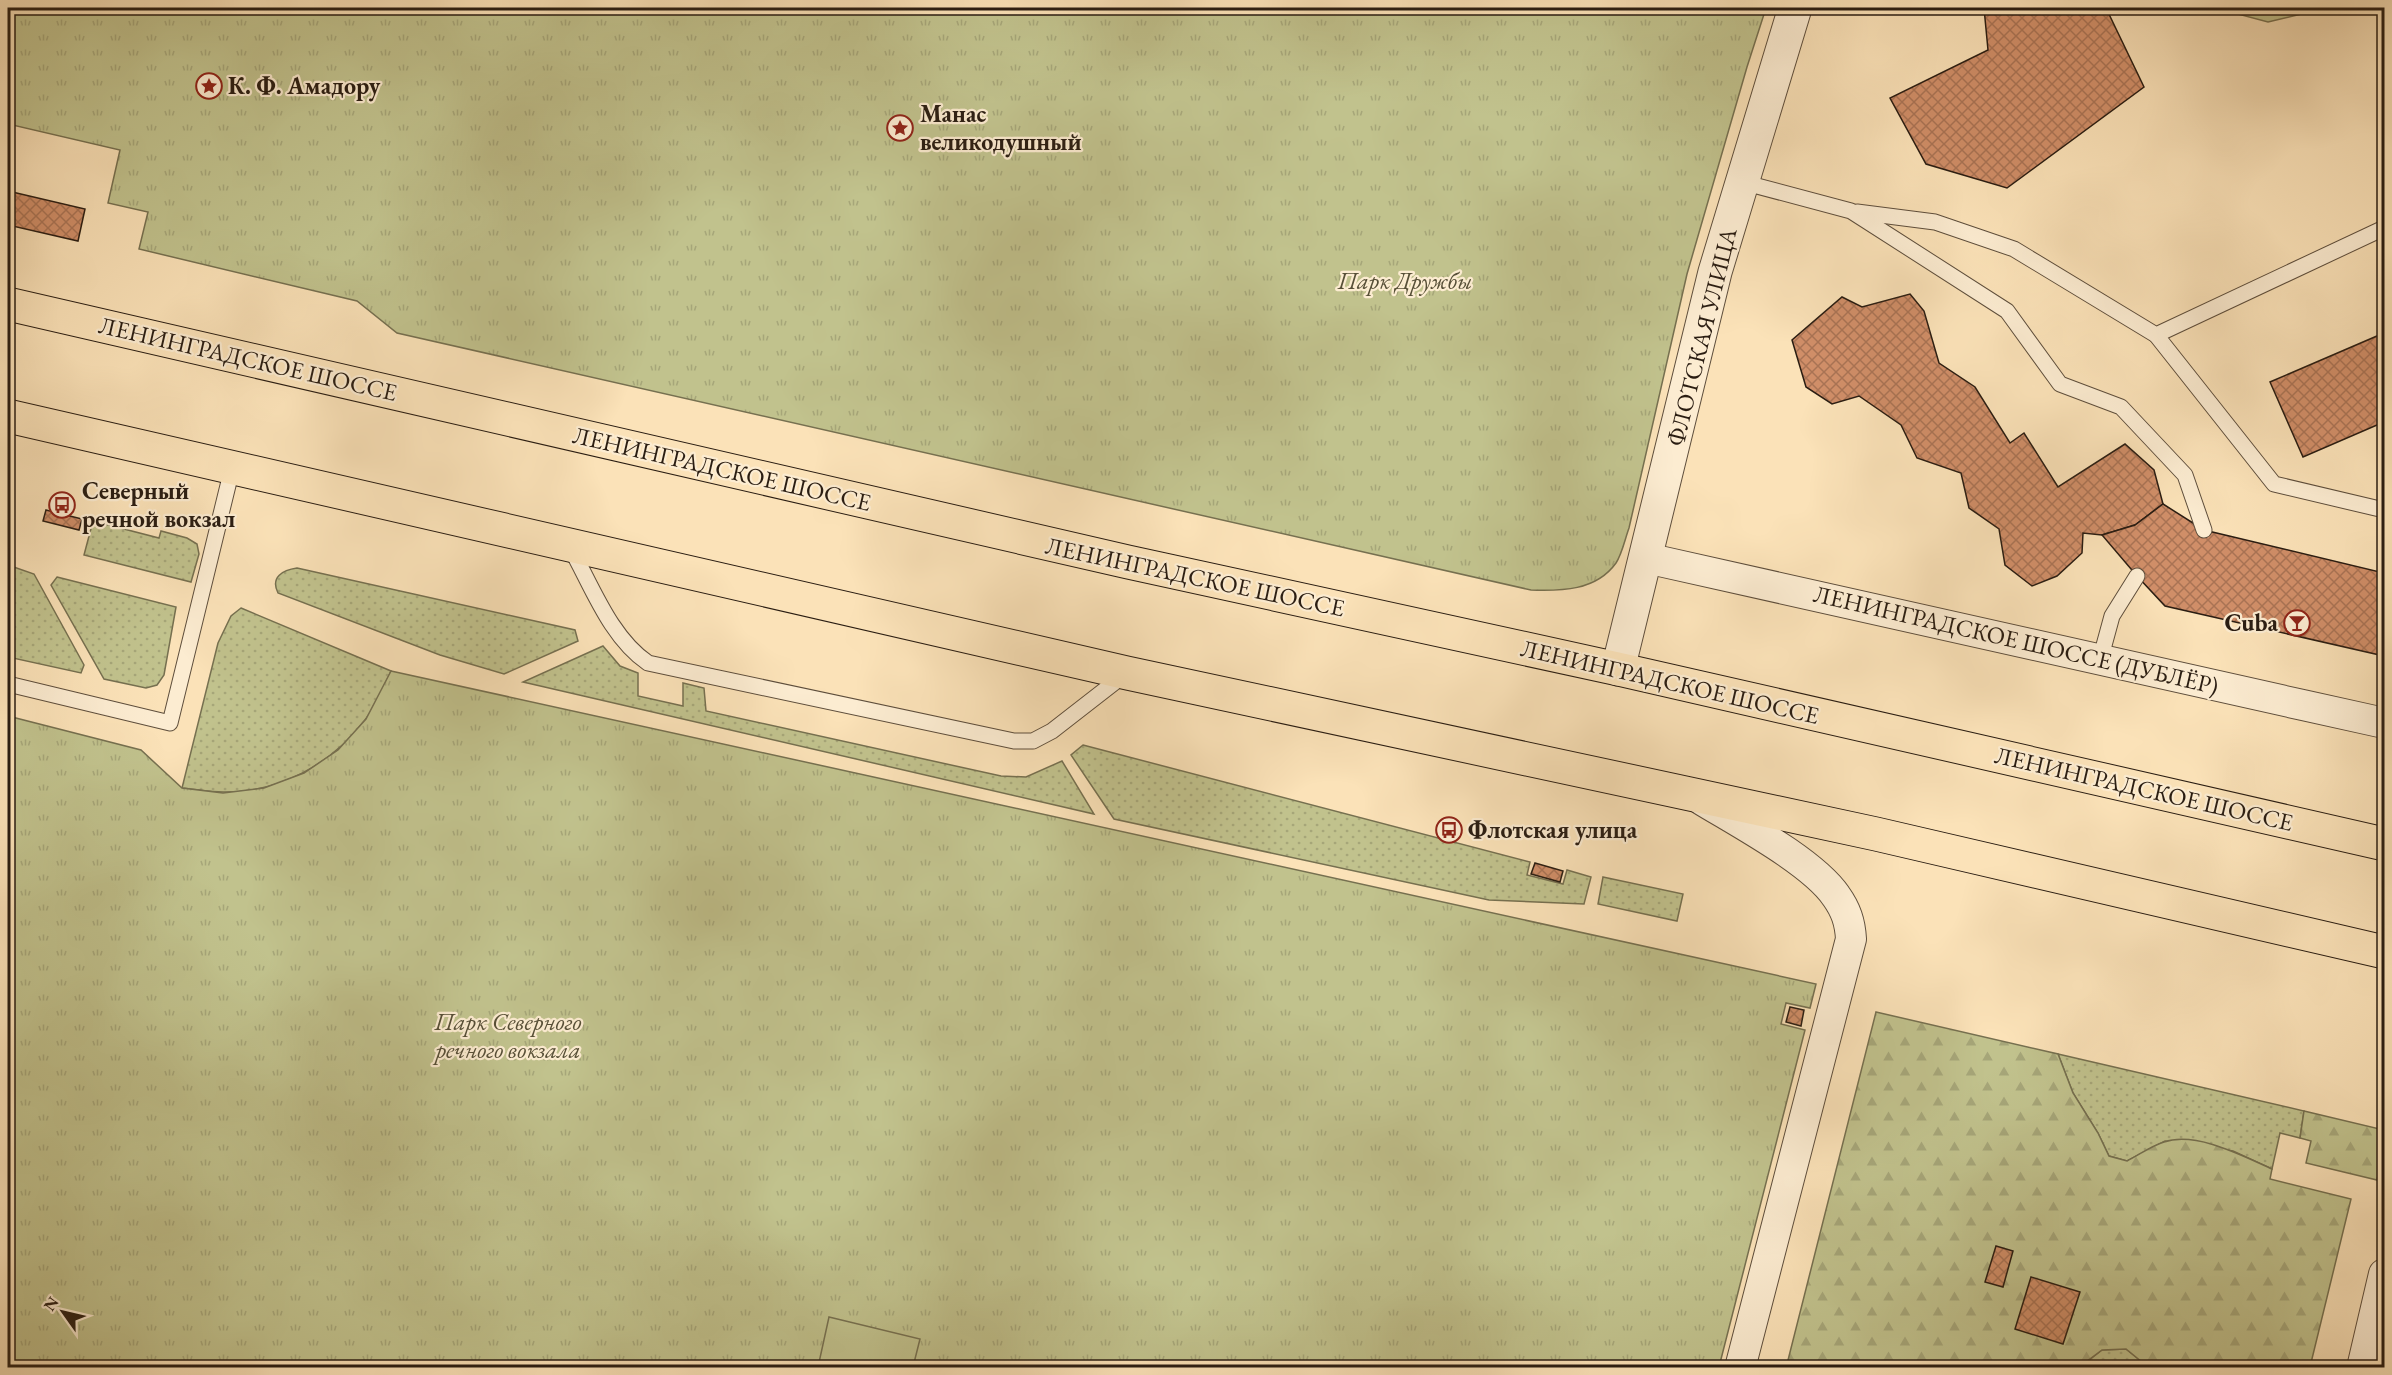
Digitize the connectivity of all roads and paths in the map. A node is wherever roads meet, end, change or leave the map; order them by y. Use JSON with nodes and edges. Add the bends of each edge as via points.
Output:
{"nodes":[{"id":1,"x":1796,"y":8,"type":"edge"},
{"id":2,"x":1742,"y":182,"type":"junction"},
{"id":3,"x":1851,"y":211,"type":"junction"},
{"id":4,"x":2385,"y":228,"type":"edge"},
{"id":5,"x":8,"y":304,"type":"edge"},
{"id":6,"x":2156,"y":335,"type":"junction"},
{"id":7,"x":8,"y":416,"type":"edge"},
{"id":8,"x":232,"y":469,"type":"junction"},
{"id":9,"x":2385,"y":510,"type":"edge"},
{"id":10,"x":2204,"y":530,"type":"dead end"},
{"id":11,"x":569,"y":546,"type":"junction"},
{"id":12,"x":1646,"y":558,"type":"junction"},
{"id":13,"x":2137,"y":576,"type":"dead end"},
{"id":14,"x":2100,"y":660,"type":"junction"},
{"id":15,"x":1618,"y":669,"type":"junction"},
{"id":16,"x":1127,"y":673,"type":"junction"},
{"id":17,"x":8,"y":684,"type":"edge"},
{"id":18,"x":2385,"y":723,"type":"edge"},
{"id":19,"x":1691,"y":794,"type":"junction"},
{"id":20,"x":2385,"y":844,"type":"edge"},
{"id":21,"x":2385,"y":952,"type":"edge"},
{"id":22,"x":2385,"y":1274,"type":"edge"},
{"id":23,"x":1740,"y":1368,"type":"edge"},
{"id":24,"x":2362,"y":1368,"type":"edge"}],
"edges":[{"from":1,"to":2,"type":"street","name":"ФЛОТСКАЯ УЛИЦА"},
{"from":2,"to":3,"type":"lane"},
{"from":2,"to":12,"type":"street","name":"ФЛОТСКАЯ УЛИЦА","via":[[1715,272]]},
{"from":3,"to":6,"type":"lane","via":[[1935,222],[2014,249]]},
{"from":3,"to":10,"type":"lane","via":[[2007,310],[2060,384],[2121,407],[2185,475]]},
{"from":4,"to":6,"type":"lane"},
{"from":5,"to":15,"type":"main road","name":"ЛЕНИНГРАДСКОЕ ШОССЕ","via":[[1128,562]]},
{"from":6,"to":9,"type":"lane","via":[[2274,484]]},
{"from":7,"to":8,"type":"main road"},
{"from":8,"to":11,"type":"main road"},
{"from":8,"to":17,"type":"lane","via":[[170,723]]},
{"from":11,"to":16,"type":"main road"},
{"from":11,"to":16,"type":"lane","via":[[617,631],[633,652],[648,663],[1014,741],[1034,741],[1052,731]]},
{"from":12,"to":14,"type":"street","name":"ЛЕНИНГРАДСКОЕ ШОССЕ (ДУБЛЁР)","via":[[1918,616]]},
{"from":12,"to":15,"type":"street","name":"ФЛОТСКАЯ УЛИЦА"},
{"from":13,"to":14,"type":"lane","via":[[2112,616]]},
{"from":14,"to":18,"type":"street","name":"ЛЕНИНГРАДСКОЕ ШОССЕ (ДУБЛЁР)"},
{"from":15,"to":20,"type":"main road","name":"ЛЕНИНГРАДСКОЕ ШОССЕ"},
{"from":16,"to":19,"type":"main road"},
{"from":19,"to":21,"type":"main road"},
{"from":19,"to":23,"type":"street","via":[[1808,868],[1835,894],[1851,932]]},
{"from":22,"to":24,"type":"street"}]}
